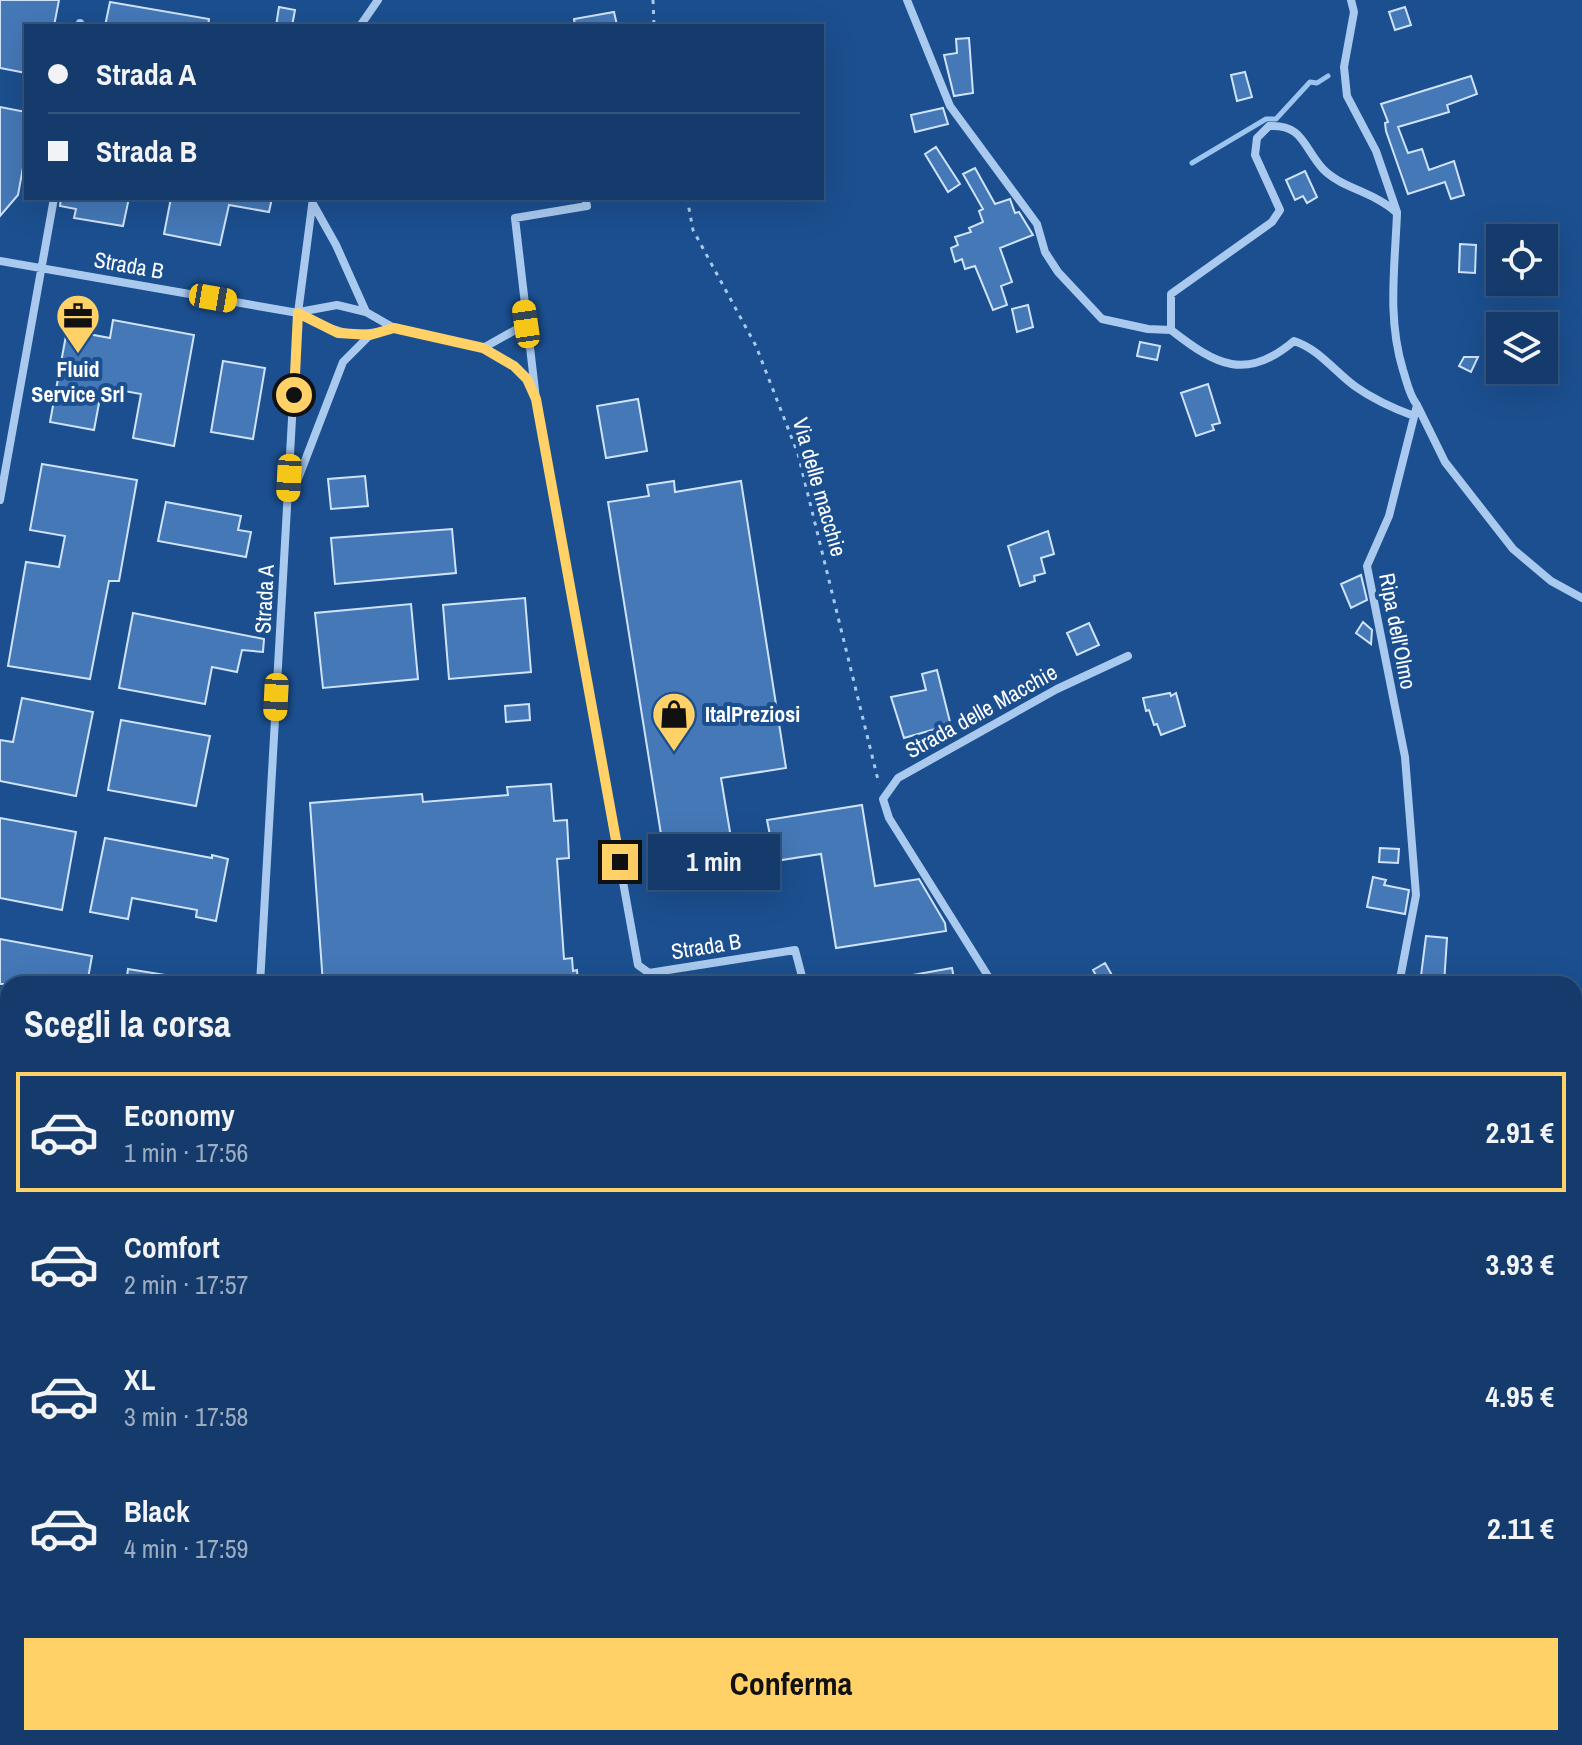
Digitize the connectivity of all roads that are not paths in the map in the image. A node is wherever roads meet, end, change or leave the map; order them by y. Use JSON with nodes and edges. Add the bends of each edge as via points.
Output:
{"nodes":[{"id":1,"x":378,"y":0,"type":"edge"},
{"id":2,"x":907,"y":0,"type":"edge"},
{"id":3,"x":1351,"y":0,"type":"edge"},
{"id":4,"x":361,"y":24,"type":"edge"},
{"id":5,"x":54,"y":200,"type":"edge"},
{"id":6,"x":586,"y":200,"type":"edge"},
{"id":7,"x":312,"y":201,"type":"edge"},
{"id":8,"x":1397,"y":213,"type":"junction"},
{"id":9,"x":0,"y":261,"type":"edge"},
{"id":10,"x":43,"y":269,"type":"junction"},
{"id":11,"x":366,"y":312,"type":"junction"},
{"id":12,"x":298,"y":313,"type":"junction"},
{"id":13,"x":526,"y":324,"type":"junction"},
{"id":14,"x":394,"y":328,"type":"junction"},
{"id":15,"x":1171,"y":330,"type":"junction"},
{"id":16,"x":370,"y":335,"type":"junction"},
{"id":17,"x":483,"y":348,"type":"junction"},
{"id":18,"x":536,"y":399,"type":"junction"},
{"id":19,"x":1417,"y":405,"type":"junction"},
{"id":20,"x":1414,"y":416,"type":"junction"},
{"id":21,"x":0,"y":500,"type":"edge"},
{"id":22,"x":287,"y":505,"type":"junction"},
{"id":23,"x":1582,"y":598,"type":"edge"},
{"id":24,"x":1128,"y":656,"type":"dead end"},
{"id":25,"x":260,"y":976,"type":"edge"},
{"id":26,"x":802,"y":976,"type":"edge"},
{"id":27,"x":988,"y":976,"type":"edge"},
{"id":28,"x":1401,"y":976,"type":"edge"}],
"edges":[{"from":1,"to":4,"type":"street"},
{"from":2,"to":15,"type":"street","via":[[950,106],[1037,224],[1058,272],[1102,319]]},
{"from":3,"to":8,"type":"street","via":[[1354,12],[1344,67],[1347,96],[1376,151]]},
{"from":5,"to":10,"type":"street"},
{"from":6,"to":13,"type":"street","name":"Strada B","via":[[587,206],[515,218]]},
{"from":7,"to":11,"type":"street"},
{"from":7,"to":12,"type":"street","name":"Strada A"},
{"from":8,"to":15,"type":"street","via":[[1334,179],[1293,129],[1269,126],[1257,138],[1255,155],[1280,210],[1272,222],[1171,294]]},
{"from":8,"to":19,"type":"street","via":[[1392,279],[1397,349]]},
{"from":9,"to":10,"type":"street","name":"Strada B"},
{"from":10,"to":12,"type":"street","name":"Strada B"},
{"from":10,"to":21,"type":"street"},
{"from":11,"to":12,"type":"street","name":"Strada B","via":[[337,305]]},
{"from":11,"to":14,"type":"street","name":"Strada B"},
{"from":12,"to":16,"type":"street","name":"Strada B","via":[[338,333]]},
{"from":12,"to":22,"type":"street","name":"Strada A"},
{"from":13,"to":17,"type":"street"},
{"from":13,"to":18,"type":"street","name":"Strada B"},
{"from":14,"to":16,"type":"street","name":"Strada B"},
{"from":14,"to":17,"type":"street","name":"Strada B"},
{"from":15,"to":20,"type":"street","via":[[1200,352],[1230,365],[1260,363],[1294,341],[1306,345],[1357,388]]},
{"from":16,"to":22,"type":"street","name":"Strada B","via":[[343,362]]},
{"from":17,"to":18,"type":"street","name":"Strada B","via":[[514,366]]},
{"from":18,"to":26,"type":"street","name":"Strada B","via":[[638,965],[649,973],[795,950]]},
{"from":19,"to":20,"type":"street","name":"Ripa dell'Olmo"},
{"from":19,"to":23,"type":"street","via":[[1445,462],[1513,549],[1551,581]]},
{"from":20,"to":28,"type":"street","name":"Ripa dell'Olmo","via":[[1389,516],[1367,566],[1405,757],[1416,895]]},
{"from":22,"to":25,"type":"street","name":"Strada A"},
{"from":24,"to":27,"type":"street","name":"Strada delle Macchie","via":[[1057,689],[898,778],[883,799],[889,818]]}]}
